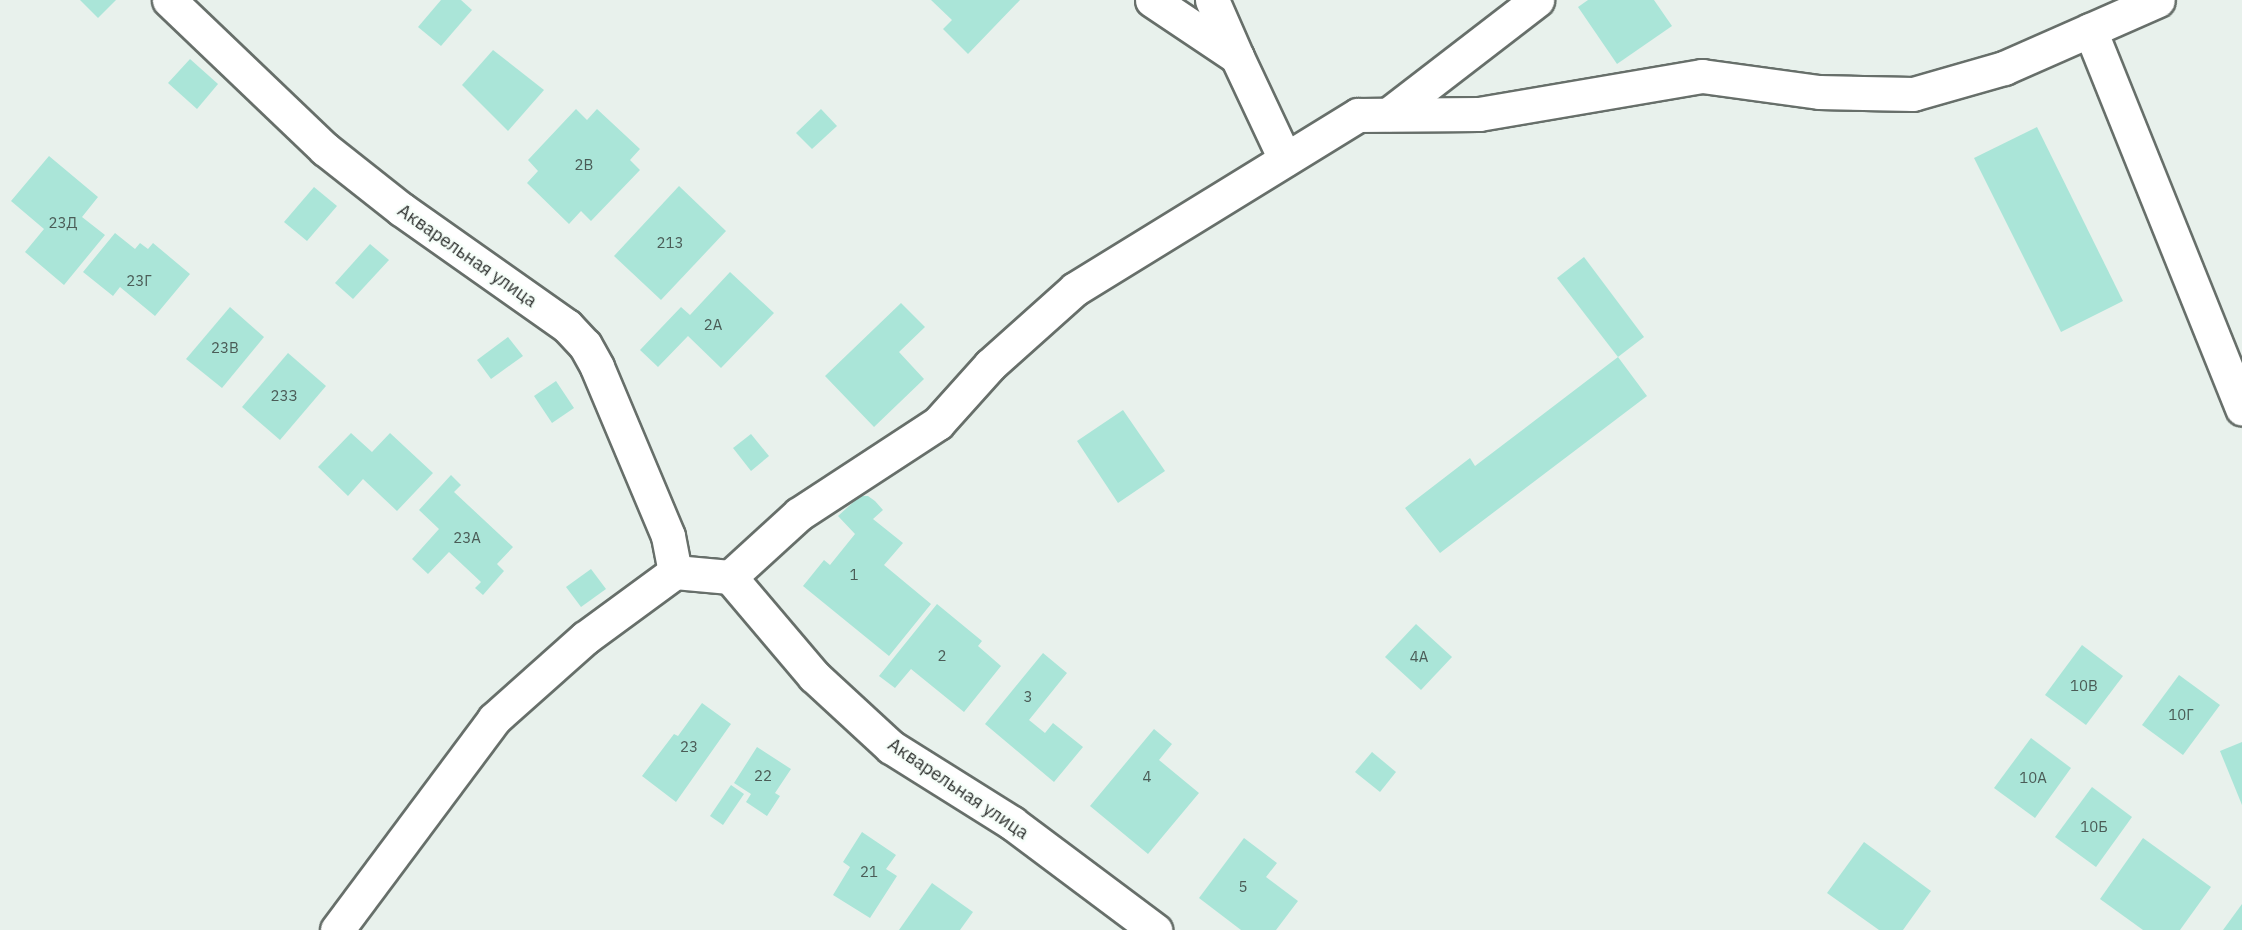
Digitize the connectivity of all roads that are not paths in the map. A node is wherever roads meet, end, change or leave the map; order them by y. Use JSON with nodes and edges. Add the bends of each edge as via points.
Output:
{"nodes":[{"id":1,"x":169,"y":0,"type":"edge"},
{"id":2,"x":1152,"y":0,"type":"edge"},
{"id":3,"x":1212,"y":0,"type":"edge"},
{"id":4,"x":1537,"y":0,"type":"edge"},
{"id":5,"x":2158,"y":0,"type":"edge"},
{"id":6,"x":2090,"y":30,"type":"junction"},
{"id":7,"x":1237,"y":57,"type":"junction"},
{"id":8,"x":1389,"y":114,"type":"junction"},
{"id":9,"x":1285,"y":159,"type":"junction"},
{"id":10,"x":2242,"y":409,"type":"edge"},
{"id":11,"x":675,"y":572,"type":"junction"},
{"id":12,"x":730,"y":577,"type":"junction"},
{"id":13,"x":337,"y":930,"type":"edge"},
{"id":14,"x":1155,"y":930,"type":"edge"}],
"edges":[{"from":1,"to":11,"type":"street","name":"Акварельная улица","via":[[326,149],[401,209],[567,326],[585,345],[668,536]]},
{"from":2,"to":7,"type":"street"},
{"from":3,"to":7,"type":"street"},
{"from":4,"to":8,"type":"street"},
{"from":5,"to":6,"type":"street"},
{"from":6,"to":8,"type":"street","via":[[2004,68],[1913,94],[1819,92],[1702,76],[1479,114]]},
{"from":6,"to":10,"type":"street"},
{"from":7,"to":9,"type":"street"},
{"from":8,"to":9,"type":"street","via":[[1358,115]]},
{"from":9,"to":12,"type":"street","via":[[1075,289],[990,365],[938,423],[799,514]]},
{"from":11,"to":12,"type":"street"},
{"from":11,"to":13,"type":"street","via":[[585,638],[494,719]]},
{"from":12,"to":14,"type":"street","name":"Акварельная улица","via":[[814,676],[891,747],[1012,823]]}]}
